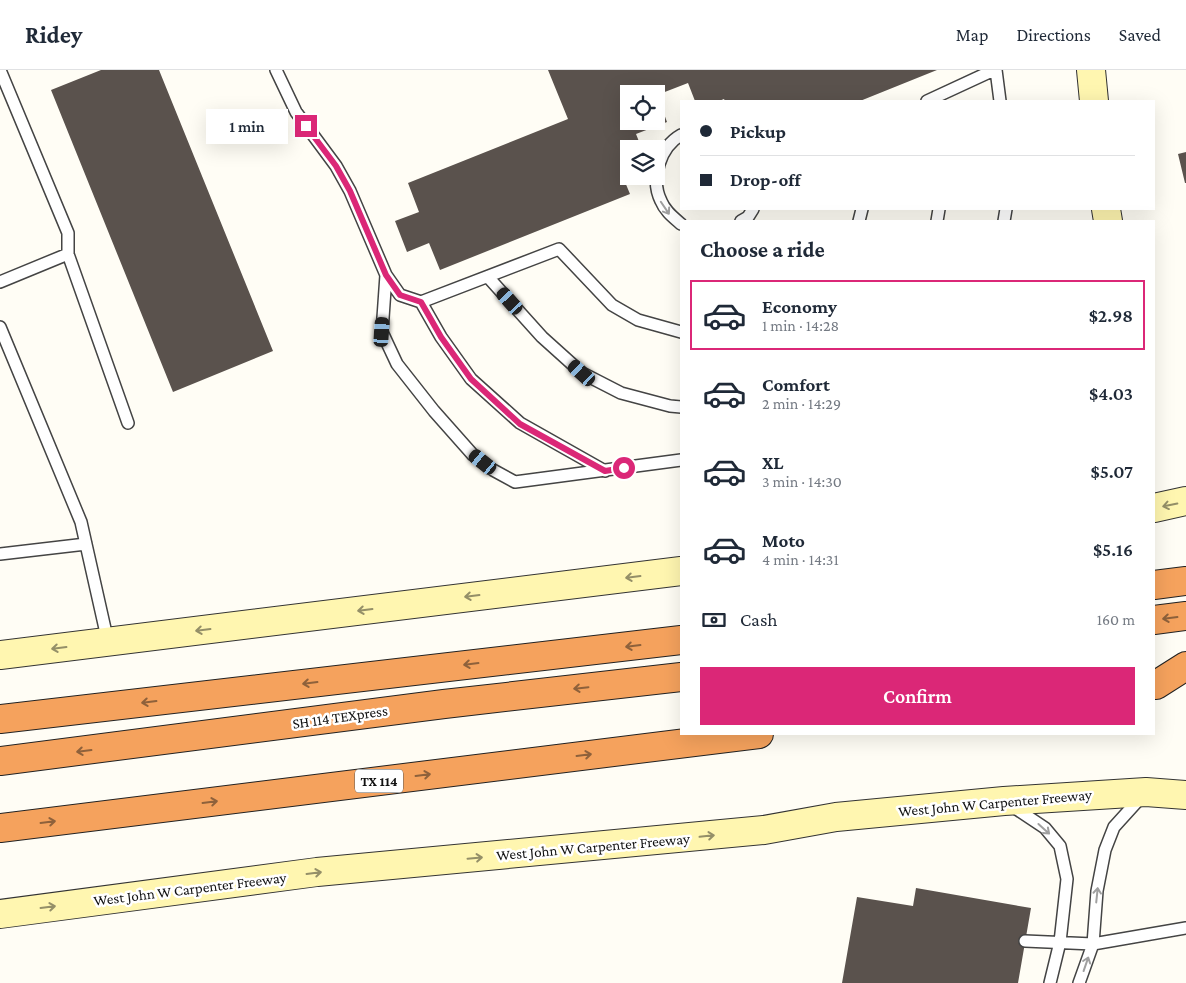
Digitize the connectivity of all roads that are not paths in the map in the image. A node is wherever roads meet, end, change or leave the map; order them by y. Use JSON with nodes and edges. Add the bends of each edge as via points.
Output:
{"nodes":[{"id":1,"x":0,"y":70,"type":"edge"},
{"id":2,"x":276,"y":70,"type":"edge"},
{"id":3,"x":995,"y":70,"type":"edge"},
{"id":4,"x":1091,"y":70,"type":"edge"},
{"id":5,"x":931,"y":100,"type":"edge"},
{"id":6,"x":1000,"y":100,"type":"edge"},
{"id":7,"x":1094,"y":100,"type":"edge"},
{"id":8,"x":680,"y":136,"type":"edge"},
{"id":9,"x":680,"y":223,"type":"edge"},
{"id":10,"x":68,"y":254,"type":"junction"},
{"id":11,"x":386,"y":275,"type":"junction"},
{"id":12,"x":488,"y":277,"type":"junction"},
{"id":13,"x":0,"y":282,"type":"edge"},
{"id":14,"x":421,"y":302,"type":"junction"},
{"id":15,"x":0,"y":327,"type":"edge"},
{"id":16,"x":680,"y":332,"type":"edge"},
{"id":17,"x":680,"y":407,"type":"edge"},
{"id":18,"x":128,"y":423,"type":"dead end"},
{"id":19,"x":680,"y":460,"type":"edge"},
{"id":20,"x":605,"y":471,"type":"junction"},
{"id":21,"x":1186,"y":501,"type":"edge"},
{"id":22,"x":1155,"y":508,"type":"edge"},
{"id":23,"x":86,"y":544,"type":"junction"},
{"id":24,"x":0,"y":554,"type":"edge"},
{"id":25,"x":680,"y":571,"type":"edge"},
{"id":26,"x":1186,"y":581,"type":"edge"},
{"id":27,"x":1155,"y":585,"type":"edge"},
{"id":28,"x":1186,"y":616,"type":"edge"},
{"id":29,"x":1155,"y":620,"type":"edge"},
{"id":30,"x":680,"y":640,"type":"edge"},
{"id":31,"x":108,"y":642,"type":"junction"},
{"id":32,"x":0,"y":655,"type":"edge"},
{"id":33,"x":1186,"y":666,"type":"edge"},
{"id":34,"x":680,"y":677,"type":"edge"},
{"id":35,"x":1186,"y":681,"type":"edge"},
{"id":36,"x":1155,"y":685,"type":"edge"},
{"id":37,"x":444,"y":704,"type":"junction"},
{"id":38,"x":0,"y":719,"type":"edge"},
{"id":39,"x":751,"y":735,"type":"edge"},
{"id":40,"x":0,"y":743,"type":"edge"},
{"id":41,"x":0,"y":762,"type":"edge"},
{"id":42,"x":1146,"y":792,"type":"junction"},
{"id":43,"x":1186,"y":795,"type":"edge"},
{"id":44,"x":1004,"y":801,"type":"junction"},
{"id":45,"x":0,"y":828,"type":"edge"},
{"id":46,"x":0,"y":914,"type":"edge"},
{"id":47,"x":1186,"y":928,"type":"edge"},
{"id":48,"x":1025,"y":940,"type":"dead end"},
{"id":49,"x":1060,"y":942,"type":"junction"},
{"id":50,"x":1092,"y":944,"type":"junction"},
{"id":51,"x":1050,"y":983,"type":"edge"},
{"id":52,"x":1079,"y":983,"type":"edge"}],
"edges":[{"from":1,"to":10,"type":"lane","via":[[68,233]]},
{"from":2,"to":11,"type":"lane","via":[[296,112],[336,166],[350,191]]},
{"from":3,"to":5,"type":"lane"},
{"from":3,"to":6,"type":"lane"},
{"from":4,"to":7,"type":"main road"},
{"from":8,"to":9,"type":"lane","one_way":true,"via":[[665,150],[658,165],[656,183],[660,200]]},
{"from":10,"to":13,"type":"lane"},
{"from":10,"to":18,"type":"lane"},
{"from":11,"to":14,"type":"lane","via":[[400,295]]},
{"from":11,"to":20,"type":"lane","via":[[382,332],[398,364],[474,455],[515,482]]},
{"from":12,"to":14,"type":"lane"},
{"from":12,"to":16,"type":"lane","via":[[559,249],[612,305],[638,320]]},
{"from":12,"to":17,"type":"lane","via":[[542,337],[582,373],[621,393]]},
{"from":14,"to":20,"type":"lane","via":[[471,379],[520,424]]},
{"from":15,"to":23,"type":"lane","via":[[81,522]]},
{"from":19,"to":20,"type":"lane"},
{"from":21,"to":22,"type":"main road","one_way":true},
{"from":23,"to":24,"type":"lane"},
{"from":23,"to":31,"type":"lane"},
{"from":25,"to":31,"type":"main road","one_way":true},
{"from":26,"to":27,"type":"highway"},
{"from":28,"to":29,"type":"highway","one_way":true},
{"from":30,"to":38,"type":"highway","one_way":true},
{"from":31,"to":32,"type":"main road","one_way":true},
{"from":33,"to":36,"type":"highway"},
{"from":34,"to":37,"type":"highway","name":"SH 114 TEXpress","one_way":true},
{"from":35,"to":36,"type":"highway"},
{"from":37,"to":40,"type":"highway","via":[[240,716]]},
{"from":37,"to":41,"type":"highway","name":"SH 114 TEXpress","one_way":true},
{"from":45,"to":39,"type":"highway","number":"TX 114","one_way":true},
{"from":42,"to":43,"type":"main road","name":"West John W Carpenter Freeway"},
{"from":42,"to":44,"type":"main road","name":"West John W Carpenter Freeway"},
{"from":50,"to":42,"type":"lane","one_way":true,"via":[[1105,850],[1114,827]]},
{"from":46,"to":44,"type":"main road","name":"West John W Carpenter Freeway","one_way":true,"via":[[317,872],[764,830],[836,817]]},
{"from":44,"to":49,"type":"lane","one_way":true,"via":[[1045,828],[1060,846],[1067,879]]},
{"from":47,"to":50,"type":"lane"},
{"from":48,"to":49,"type":"lane"},
{"from":49,"to":50,"type":"lane"},
{"from":49,"to":51,"type":"lane"},
{"from":52,"to":50,"type":"lane","one_way":true}]}
